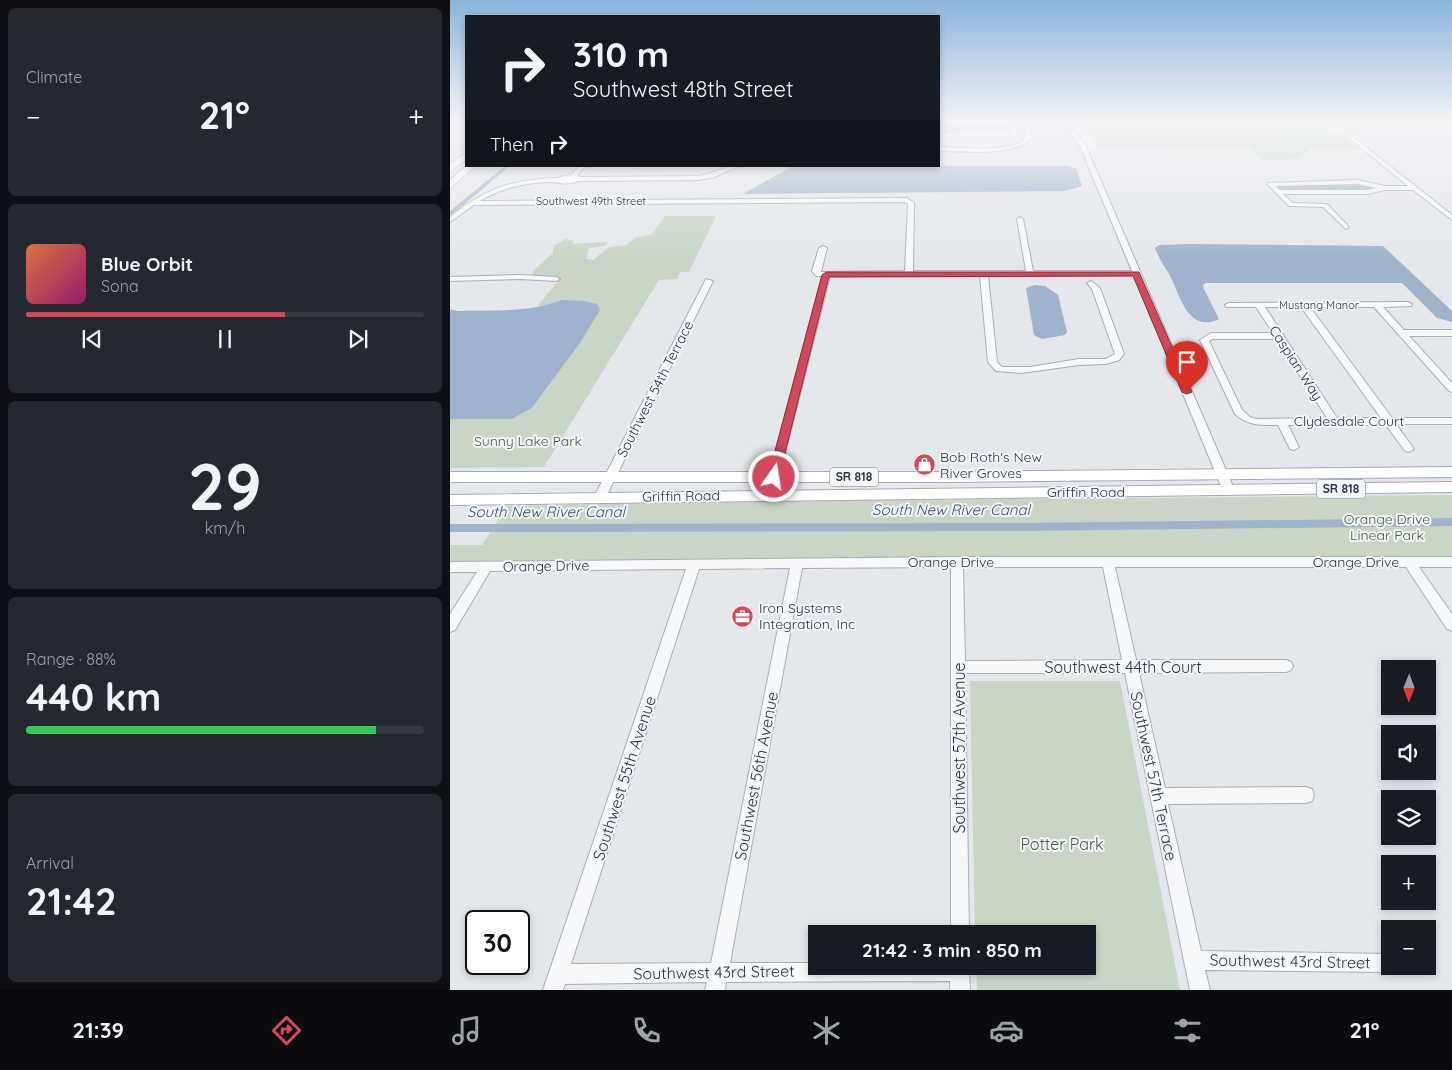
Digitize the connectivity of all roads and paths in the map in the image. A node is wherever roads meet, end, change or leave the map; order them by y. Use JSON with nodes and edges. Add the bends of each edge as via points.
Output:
{"nodes":[{"id":1,"x":464,"y":167,"type":"edge"},
{"id":2,"x":471,"y":167,"type":"edge"},
{"id":3,"x":582,"y":167,"type":"edge"},
{"id":4,"x":732,"y":167,"type":"edge"},
{"id":5,"x":1092,"y":167,"type":"edge"},
{"id":6,"x":1387,"y":167,"type":"edge"},
{"id":7,"x":450,"y":178,"type":"edge"},
{"id":8,"x":575,"y":178,"type":"junction"},
{"id":9,"x":450,"y":185,"type":"edge"},
{"id":10,"x":1385,"y":188,"type":"junction"},
{"id":11,"x":1413,"y":188,"type":"junction"},
{"id":12,"x":1280,"y":192,"type":"junction"},
{"id":13,"x":472,"y":203,"type":"junction"},
{"id":14,"x":1452,"y":218,"type":"edge"},
{"id":15,"x":1020,"y":219,"type":"dead end"},
{"id":16,"x":450,"y":220,"type":"edge"},
{"id":17,"x":1346,"y":228,"type":"dead end"},
{"id":18,"x":823,"y":248,"type":"dead end"},
{"id":19,"x":1136,"y":273,"type":"junction"},
{"id":20,"x":909,"y":274,"type":"junction"},
{"id":21,"x":984,"y":274,"type":"junction"},
{"id":22,"x":1030,"y":274,"type":"junction"},
{"id":23,"x":826,"y":275,"type":"junction"},
{"id":24,"x":450,"y":279,"type":"edge"},
{"id":25,"x":556,"y":279,"type":"dead end"},
{"id":26,"x":709,"y":281,"type":"dead end"},
{"id":27,"x":1091,"y":283,"type":"dead end"},
{"id":28,"x":1377,"y":304,"type":"junction"},
{"id":29,"x":1408,"y":304,"type":"dead end"},
{"id":30,"x":1229,"y":305,"type":"dead end"},
{"id":31,"x":1259,"y":305,"type":"junction"},
{"id":32,"x":1304,"y":305,"type":"junction"},
{"id":33,"x":1403,"y":333,"type":"junction"},
{"id":34,"x":1452,"y":333,"type":"edge"},
{"id":35,"x":1279,"y":336,"type":"junction"},
{"id":36,"x":1452,"y":389,"type":"edge"},
{"id":37,"x":1389,"y":421,"type":"junction"},
{"id":38,"x":1280,"y":422,"type":"junction"},
{"id":39,"x":1334,"y":422,"type":"junction"},
{"id":40,"x":1451,"y":424,"type":"edge"},
{"id":41,"x":1294,"y":447,"type":"dead end"},
{"id":42,"x":1409,"y":449,"type":"dead end"},
{"id":43,"x":1452,"y":472,"type":"edge"},
{"id":44,"x":1223,"y":475,"type":"junction"},
{"id":45,"x":992,"y":476,"type":"junction"},
{"id":46,"x":450,"y":477,"type":"edge"},
{"id":47,"x":610,"y":477,"type":"junction"},
{"id":48,"x":774,"y":477,"type":"junction"},
{"id":49,"x":951,"y":477,"type":"junction"},
{"id":50,"x":1452,"y":481,"type":"edge"},
{"id":51,"x":1452,"y":487,"type":"edge"},
{"id":52,"x":1388,"y":488,"type":"junction"},
{"id":53,"x":1229,"y":491,"type":"junction"},
{"id":54,"x":905,"y":492,"type":"junction"},
{"id":55,"x":965,"y":492,"type":"junction"},
{"id":56,"x":600,"y":497,"type":"junction"},
{"id":57,"x":450,"y":500,"type":"edge"},
{"id":58,"x":957,"y":562,"type":"junction"},
{"id":59,"x":1108,"y":562,"type":"junction"},
{"id":60,"x":1410,"y":562,"type":"junction"},
{"id":61,"x":1452,"y":562,"type":"edge"},
{"id":62,"x":797,"y":563,"type":"junction"},
{"id":63,"x":694,"y":564,"type":"junction"},
{"id":64,"x":450,"y":567,"type":"edge"},
{"id":65,"x":486,"y":567,"type":"junction"},
{"id":66,"x":1452,"y":625,"type":"edge"},
{"id":67,"x":450,"y":626,"type":"edge"},
{"id":68,"x":1130,"y":666,"type":"junction"},
{"id":69,"x":1286,"y":666,"type":"dead end"},
{"id":70,"x":959,"y":667,"type":"junction"},
{"id":71,"x":1306,"y":795,"type":"dead end"},
{"id":72,"x":1160,"y":796,"type":"junction"},
{"id":73,"x":960,"y":925,"type":"edge"},
{"id":74,"x":1193,"y":960,"type":"junction"},
{"id":75,"x":1381,"y":963,"type":"edge"},
{"id":76,"x":829,"y":975,"type":"edge"},
{"id":77,"x":960,"y":975,"type":"edge"},
{"id":78,"x":717,"y":981,"type":"edge"},
{"id":79,"x":556,"y":982,"type":"edge"},
{"id":80,"x":960,"y":990,"type":"edge"},
{"id":81,"x":1200,"y":990,"type":"edge"}],
"edges":[{"from":1,"to":7,"type":"highway"},
{"from":2,"to":9,"type":"highway"},
{"from":3,"to":8,"type":"street"},
{"from":4,"to":8,"type":"street","via":[[713,176],[698,178]]},
{"from":5,"to":19,"type":"street"},
{"from":6,"to":11,"type":"street"},
{"from":8,"to":13,"type":"street","via":[[508,184],[487,192]]},
{"from":10,"to":11,"type":"street"},
{"from":10,"to":12,"type":"street","via":[[1368,192]]},
{"from":10,"to":12,"type":"street","via":[[1356,182],[1270,184]]},
{"from":11,"to":14,"type":"street"},
{"from":12,"to":17,"type":"street","via":[[1291,205],[1325,205]]},
{"from":13,"to":16,"type":"street"},
{"from":13,"to":20,"type":"street","name":"Southwest 49th Street","via":[[907,200],[911,203],[912,228]]},
{"from":15,"to":22,"type":"street"},
{"from":18,"to":23,"type":"street","via":[[816,271]]},
{"from":19,"to":22,"type":"street"},
{"from":19,"to":44,"type":"street"},
{"from":20,"to":21,"type":"street"},
{"from":20,"to":23,"type":"street"},
{"from":21,"to":22,"type":"street"},
{"from":21,"to":27,"type":"street","via":[[994,362],[999,369],[1012,371],[1117,358],[1120,354],[1096,288]]},
{"from":23,"to":48,"type":"street"},
{"from":24,"to":25,"type":"street"},
{"from":26,"to":47,"type":"street","name":"Southwest 54th Terrace"},
{"from":28,"to":29,"type":"street","name":"Mustang Manor"},
{"from":28,"to":32,"type":"street","name":"Mustang Manor"},
{"from":28,"to":33,"type":"street"},
{"from":30,"to":31,"type":"street","name":"Mustang Manor"},
{"from":31,"to":32,"type":"street","name":"Mustang Manor"},
{"from":31,"to":35,"type":"street","name":"Caspian Way"},
{"from":32,"to":37,"type":"street"},
{"from":33,"to":34,"type":"street"},
{"from":33,"to":36,"type":"street"},
{"from":35,"to":38,"type":"street","name":"Clydesdale Court","via":[[1205,338],[1238,412],[1256,422]]},
{"from":35,"to":39,"type":"street","name":"Caspian Way"},
{"from":37,"to":39,"type":"street","name":"Clydesdale Court"},
{"from":37,"to":40,"type":"street","name":"Clydesdale Court"},
{"from":37,"to":42,"type":"street"},
{"from":38,"to":39,"type":"street","name":"Clydesdale Court"},
{"from":38,"to":41,"type":"street"},
{"from":43,"to":44,"type":"main road","name":"Griffin Road","number":"SR 818"},
{"from":44,"to":45,"type":"main road","name":"Griffin Road","number":"SR 818"},
{"from":44,"to":53,"type":"street"},
{"from":45,"to":49,"type":"main road","name":"Griffin Road","number":"SR 818"},
{"from":45,"to":55,"type":"main road","via":[[974,481]]},
{"from":46,"to":47,"type":"main road","name":"Griffin Road","number":"SR 818"},
{"from":47,"to":48,"type":"main road","name":"Griffin Road","number":"SR 818"},
{"from":47,"to":56,"type":"street","name":"Southwest 54th Terrace"},
{"from":48,"to":49,"type":"main road","name":"Griffin Road","number":"SR 818"},
{"from":49,"to":54,"type":"main road","via":[[942,485]]},
{"from":50,"to":52,"type":"main road","via":[[1390,482]]},
{"from":51,"to":52,"type":"main road","name":"Griffin Road","number":"SR 818"},
{"from":52,"to":53,"type":"main road","name":"Griffin Road","number":"SR 818"},
{"from":53,"to":55,"type":"main road","name":"Griffin Road","number":"SR 818"},
{"from":54,"to":55,"type":"main road","name":"Griffin Road","number":"SR 818"},
{"from":54,"to":56,"type":"main road","name":"Griffin Road","number":"SR 818"},
{"from":56,"to":57,"type":"main road","name":"Griffin Road","number":"SR 818"},
{"from":58,"to":59,"type":"street","name":"Orange Drive"},
{"from":58,"to":62,"type":"street","name":"Orange Drive"},
{"from":58,"to":70,"type":"street","name":"Southwest 57th Avenue"},
{"from":59,"to":60,"type":"street","name":"Orange Drive"},
{"from":59,"to":68,"type":"street","name":"Southwest 57th Terrace"},
{"from":60,"to":61,"type":"street","name":"Orange Drive"},
{"from":60,"to":66,"type":"street"},
{"from":62,"to":63,"type":"street","name":"Orange Drive"},
{"from":62,"to":78,"type":"street","name":"Southwest 56th Avenue"},
{"from":63,"to":65,"type":"street","name":"Orange Drive"},
{"from":63,"to":79,"type":"street","name":"Southwest 55th Avenue"},
{"from":64,"to":65,"type":"street","name":"Orange Drive"},
{"from":65,"to":67,"type":"street"},
{"from":68,"to":69,"type":"street","name":"Southwest 44th Court"},
{"from":68,"to":70,"type":"street","name":"Southwest 44th Court"},
{"from":68,"to":72,"type":"street","name":"Southwest 57th Terrace"},
{"from":70,"to":73,"type":"street","name":"Southwest 57th Avenue"},
{"from":71,"to":72,"type":"street"},
{"from":72,"to":74,"type":"street","name":"Southwest 57th Terrace"},
{"from":74,"to":75,"type":"street","name":"Southwest 43rd Street"},
{"from":74,"to":81,"type":"street","name":"Southwest 57th Terrace"},
{"from":76,"to":78,"type":"street","name":"Southwest 43rd Street"},
{"from":77,"to":80,"type":"street"},
{"from":78,"to":79,"type":"street","name":"Southwest 43rd Street"}]}
